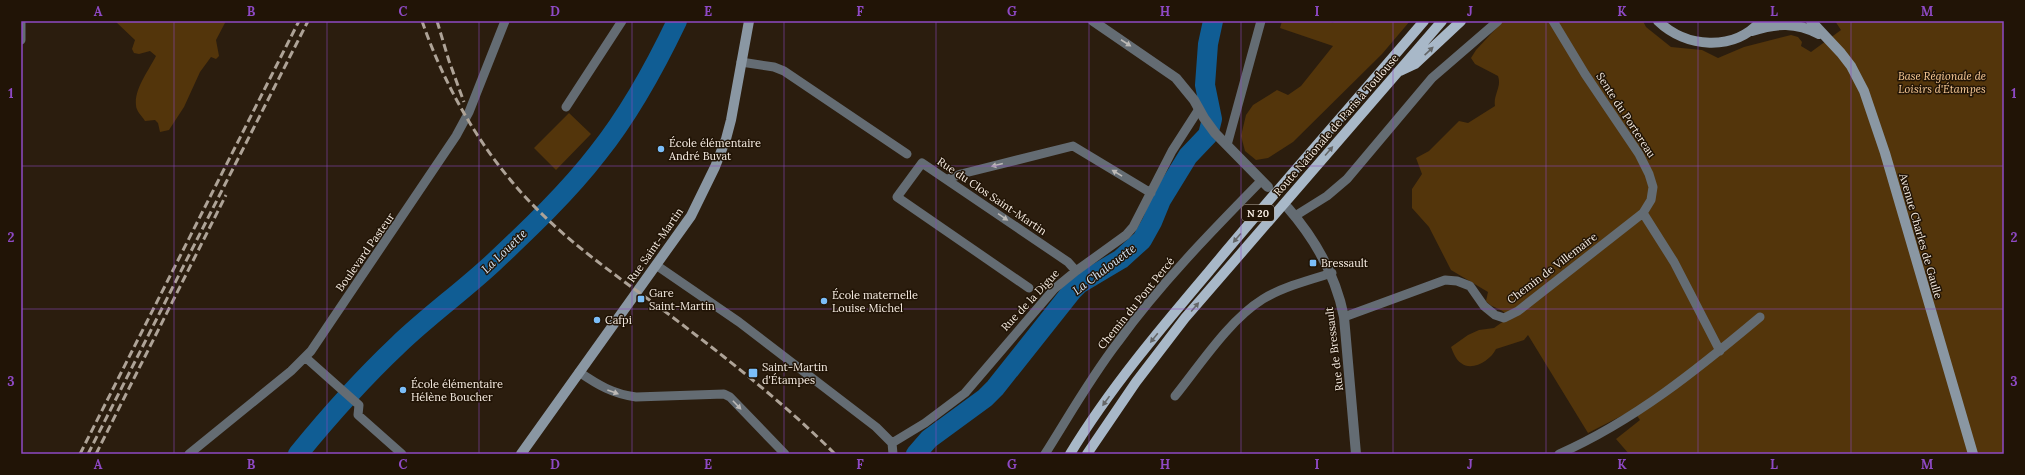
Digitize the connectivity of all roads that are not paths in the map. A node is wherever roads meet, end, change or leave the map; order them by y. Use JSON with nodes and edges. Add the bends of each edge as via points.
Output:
{"nodes":[{"id":1,"x":505,"y":21,"type":"edge"},
{"id":2,"x":622,"y":21,"type":"edge"},
{"id":3,"x":749,"y":21,"type":"edge"},
{"id":4,"x":1093,"y":21,"type":"edge"},
{"id":5,"x":1261,"y":21,"type":"edge"},
{"id":6,"x":1424,"y":21,"type":"edge"},
{"id":7,"x":1442,"y":21,"type":"edge"},
{"id":8,"x":1461,"y":21,"type":"edge"},
{"id":9,"x":1498,"y":21,"type":"edge"},
{"id":10,"x":1553,"y":21,"type":"edge"},
{"id":11,"x":1658,"y":21,"type":"edge"},
{"id":12,"x":1761,"y":21,"type":"edge"},
{"id":13,"x":1811,"y":21,"type":"edge"},
{"id":14,"x":21,"y":23,"type":"edge"},
{"id":15,"x":1742,"y":35,"type":"junction"},
{"id":16,"x":1825,"y":36,"type":"junction"},
{"id":17,"x":21,"y":40,"type":"edge"},
{"id":18,"x":742,"y":62,"type":"junction"},
{"id":19,"x":1397,"y":73,"type":"junction"},
{"id":20,"x":566,"y":107,"type":"dead end"},
{"id":21,"x":1201,"y":114,"type":"junction"},
{"id":22,"x":1227,"y":145,"type":"junction"},
{"id":23,"x":908,"y":154,"type":"dead end"},
{"id":24,"x":948,"y":180,"type":"junction"},
{"id":25,"x":1265,"y":184,"type":"joint"},
{"id":26,"x":1151,"y":193,"type":"junction"},
{"id":27,"x":1291,"y":212,"type":"joint"},
{"id":28,"x":1643,"y":213,"type":"junction"},
{"id":29,"x":656,"y":265,"type":"junction"},
{"id":30,"x":1076,"y":271,"type":"junction"},
{"id":31,"x":1332,"y":273,"type":"junction"},
{"id":32,"x":1029,"y":288,"type":"dead end"},
{"id":33,"x":1344,"y":317,"type":"junction"},
{"id":34,"x":1760,"y":317,"type":"dead end"},
{"id":35,"x":1720,"y":351,"type":"junction"},
{"id":36,"x":306,"y":357,"type":"junction"},
{"id":37,"x":580,"y":372,"type":"junction"},
{"id":38,"x":1175,"y":396,"type":"dead end"},
{"id":39,"x":892,"y":443,"type":"junction"},
{"id":40,"x":189,"y":454,"type":"edge"},
{"id":41,"x":402,"y":454,"type":"edge"},
{"id":42,"x":521,"y":454,"type":"edge"},
{"id":43,"x":785,"y":454,"type":"edge"},
{"id":44,"x":892,"y":454,"type":"edge"},
{"id":45,"x":1045,"y":454,"type":"edge"},
{"id":46,"x":1070,"y":454,"type":"edge"},
{"id":47,"x":1087,"y":454,"type":"edge"},
{"id":48,"x":1356,"y":454,"type":"edge"},
{"id":49,"x":1559,"y":454,"type":"edge"},
{"id":50,"x":1973,"y":454,"type":"edge"}],
"edges":[{"from":1,"to":36,"type":"street","name":"Boulevard Pasteur","via":[[469,112],[456,136]]},
{"from":2,"to":20,"type":"street"},
{"from":3,"to":18,"type":"main road","name":"Rue Saint-Martin"},
{"from":4,"to":21,"type":"street","one_way":true,"via":[[1176,78],[1194,100]]},
{"from":5,"to":22,"type":"street"},
{"from":6,"to":46,"type":"main road","name":"Route Nationale de Paris à Toulouse","number":"N 20","one_way":true,"via":[[1171,317],[1124,375]]},
{"from":7,"to":19,"type":"main road","name":"Route Nationale de Paris à Toulouse","number":"N 20"},
{"from":19,"to":8,"type":"main road","one_way":true,"via":[[1415,64]]},
{"from":9,"to":27,"type":"street","via":[[1432,78],[1347,179],[1327,196]]},
{"from":10,"to":28,"type":"street","name":"Sente du Portereau","via":[[1639,154],[1649,174],[1653,187],[1651,200]]},
{"from":11,"to":15,"type":"main road","name":"Avenue Charles de Gaulle","via":[[1672,32],[1699,42],[1721,42]]},
{"from":12,"to":15,"type":"main road"},
{"from":13,"to":16,"type":"main road","name":"Avenue Charles de Gaulle"},
{"from":14,"to":17,"type":"street"},
{"from":15,"to":16,"type":"main road","name":"Avenue Charles de Gaulle","via":[[1784,24],[1805,27]]},
{"from":16,"to":50,"type":"main road","name":"Avenue Charles de Gaulle","via":[[1851,66],[1864,91],[1885,153]]},
{"from":18,"to":23,"type":"street","via":[[784,71]]},
{"from":18,"to":29,"type":"main road","name":"Rue Saint-Martin","via":[[731,120],[715,167],[691,216]]},
{"from":47,"to":19,"type":"main road","name":"Route Nationale de Paris à Toulouse","number":"N 20","one_way":true,"via":[[1136,382],[1185,318]]},
{"from":21,"to":22,"type":"street"},
{"from":21,"to":26,"type":"street","name":"Rue de la Digue","via":[[1172,151]]},
{"from":22,"to":25,"type":"street"},
{"from":26,"to":24,"type":"street","one_way":true,"via":[[1073,146],[961,174]]},
{"from":24,"to":30,"type":"street","name":"Rue du Clos Saint-Martin","one_way":true,"via":[[1068,262]]},
{"from":24,"to":32,"type":"street","name":"Rue du Clos Saint-Martin","via":[[922,163],[897,197]]},
{"from":25,"to":45,"type":"street","name":"Chemin du Pont Percé","via":[[1211,233],[1128,329],[1088,385]]},
{"from":26,"to":30,"type":"street","name":"Rue de la Digue","via":[[1133,227]]},
{"from":27,"to":31,"type":"street","name":"Rue de Bressault"},
{"from":28,"to":33,"type":"street","name":"Chemin de Villemaire","via":[[1518,311],[1504,318],[1495,315],[1484,306],[1470,286],[1445,280]]},
{"from":28,"to":35,"type":"street","via":[[1674,262]]},
{"from":29,"to":37,"type":"main road","name":"Rue Saint-Martin"},
{"from":29,"to":39,"type":"street","via":[[739,322]]},
{"from":30,"to":39,"type":"street","name":"Rue de la Digue","via":[[1045,299],[965,392],[925,423]]},
{"from":31,"to":33,"type":"street","name":"Rue de Bressault"},
{"from":31,"to":38,"type":"street","via":[[1264,298],[1247,310]]},
{"from":33,"to":48,"type":"street","name":"Rue de Bressault"},
{"from":34,"to":35,"type":"street"},
{"from":35,"to":49,"type":"street","via":[[1654,402],[1585,443]]},
{"from":36,"to":40,"type":"street","name":"Boulevard Pasteur"},
{"from":36,"to":41,"type":"street","via":[[359,405],[358,415]]},
{"from":37,"to":42,"type":"main road","name":"Rue Saint-Martin"},
{"from":37,"to":43,"type":"street","one_way":true,"via":[[598,385],[624,396],[724,394],[730,397]]},
{"from":39,"to":44,"type":"street"}]}
